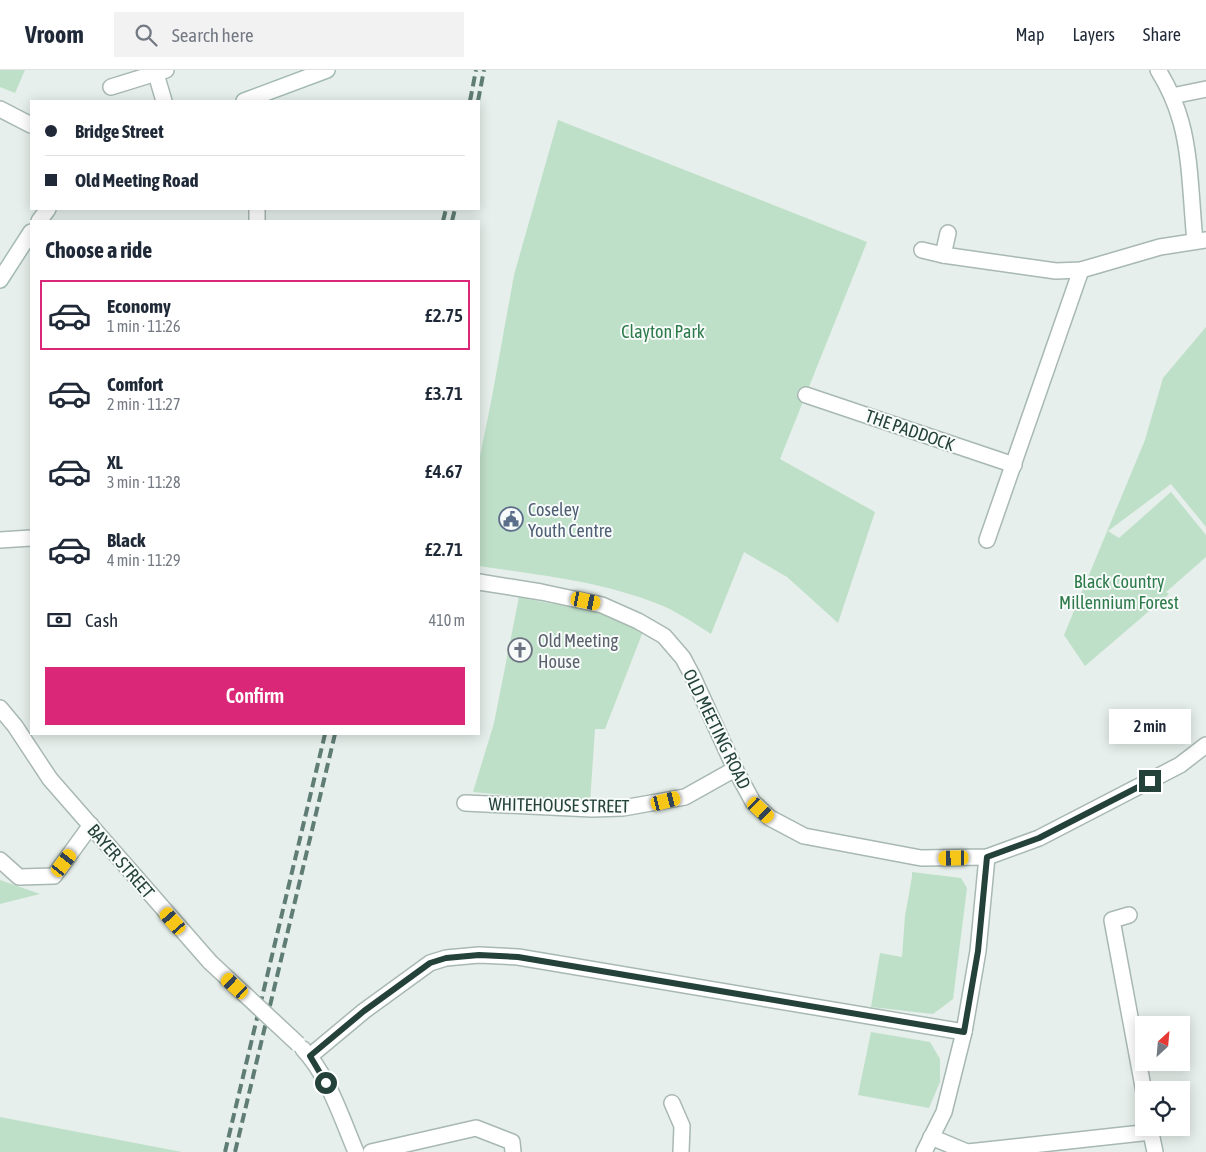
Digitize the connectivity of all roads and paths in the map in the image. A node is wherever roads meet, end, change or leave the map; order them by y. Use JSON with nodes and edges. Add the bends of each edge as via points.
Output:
{"nodes":[{"id":1,"x":327,"y":70,"type":"edge"},
{"id":2,"x":1158,"y":70,"type":"edge"},
{"id":3,"x":161,"y":72,"type":"edge"},
{"id":4,"x":303,"y":74,"type":"edge"},
{"id":5,"x":111,"y":87,"type":"dead end"},
{"id":6,"x":1206,"y":89,"type":"edge"},
{"id":7,"x":1172,"y":96,"type":"junction"},
{"id":8,"x":164,"y":100,"type":"edge"},
{"id":9,"x":246,"y":100,"type":"edge"},
{"id":10,"x":0,"y":109,"type":"edge"},
{"id":11,"x":30,"y":124,"type":"edge"},
{"id":12,"x":948,"y":233,"type":"dead end"},
{"id":13,"x":30,"y":234,"type":"edge"},
{"id":14,"x":1200,"y":241,"type":"edge"},
{"id":15,"x":922,"y":250,"type":"dead end"},
{"id":16,"x":943,"y":255,"type":"junction"},
{"id":17,"x":1081,"y":270,"type":"junction"},
{"id":18,"x":0,"y":280,"type":"edge"},
{"id":19,"x":806,"y":395,"type":"dead end"},
{"id":20,"x":1014,"y":465,"type":"junction"},
{"id":21,"x":30,"y":538,"type":"edge"},
{"id":22,"x":0,"y":540,"type":"edge"},
{"id":23,"x":987,"y":540,"type":"dead end"},
{"id":24,"x":480,"y":582,"type":"edge"},
{"id":25,"x":0,"y":708,"type":"edge"},
{"id":26,"x":1206,"y":745,"type":"edge"},
{"id":27,"x":735,"y":769,"type":"junction"},
{"id":28,"x":465,"y":803,"type":"dead end"},
{"id":29,"x":91,"y":826,"type":"junction"},
{"id":30,"x":987,"y":857,"type":"junction"},
{"id":31,"x":0,"y":860,"type":"edge"},
{"id":32,"x":1129,"y":915,"type":"dead end"},
{"id":33,"x":964,"y":1032,"type":"junction"},
{"id":34,"x":310,"y":1056,"type":"junction"},
{"id":35,"x":1142,"y":1081,"type":"edge"},
{"id":36,"x":672,"y":1103,"type":"dead end"},
{"id":37,"x":1135,"y":1132,"type":"edge"},
{"id":38,"x":1152,"y":1136,"type":"edge"},
{"id":39,"x":932,"y":1137,"type":"junction"},
{"id":40,"x":356,"y":1152,"type":"edge"},
{"id":41,"x":372,"y":1152,"type":"edge"},
{"id":42,"x":512,"y":1152,"type":"edge"},
{"id":43,"x":681,"y":1152,"type":"edge"},
{"id":44,"x":924,"y":1152,"type":"edge"},
{"id":45,"x":968,"y":1152,"type":"edge"},
{"id":46,"x":1155,"y":1152,"type":"edge"}],
"edges":[{"from":1,"to":4,"type":"street"},
{"from":2,"to":7,"type":"street"},
{"from":3,"to":5,"type":"street"},
{"from":3,"to":8,"type":"street"},
{"from":4,"to":9,"type":"street"},
{"from":6,"to":7,"type":"street"},
{"from":7,"to":14,"type":"street","via":[[1186,146]]},
{"from":10,"to":11,"type":"street"},
{"from":12,"to":16,"type":"street"},
{"from":13,"to":18,"type":"street"},
{"from":14,"to":17,"type":"street","via":[[1160,247]]},
{"from":15,"to":16,"type":"street"},
{"from":16,"to":17,"type":"street","via":[[1056,271]]},
{"from":17,"to":20,"type":"street"},
{"from":19,"to":20,"type":"street","name":"THE PADDOCK"},
{"from":20,"to":23,"type":"street"},
{"from":21,"to":22,"type":"street"},
{"from":24,"to":27,"type":"street","name":"OLD MEETING ROAD","via":[[602,605],[664,636],[683,658]]},
{"from":25,"to":29,"type":"street","name":"BAYER STREET","via":[[50,779]]},
{"from":26,"to":30,"type":"street","name":"OLD MEETING ROAD","via":[[1180,766],[1039,838]]},
{"from":27,"to":28,"type":"street","name":"WHITEHOUSE STREET","via":[[685,797],[623,808]]},
{"from":27,"to":30,"type":"street","name":"OLD MEETING ROAD","via":[[753,802],[770,818],[804,836],[922,858]]},
{"from":29,"to":31,"type":"street","via":[[54,876],[19,877]]},
{"from":29,"to":34,"type":"street","name":"BAYER STREET","bridge":true,"via":[[210,962]]},
{"from":30,"to":33,"type":"street","via":[[979,942]]},
{"from":32,"to":35,"type":"street","via":[[1112,920]]},
{"from":33,"to":34,"type":"street","via":[[518,957],[479,955],[430,963]]},
{"from":33,"to":39,"type":"street","via":[[944,1112]]},
{"from":34,"to":40,"type":"street","name":"BAYER STREET","via":[[326,1083]]},
{"from":36,"to":43,"type":"street","via":[[682,1126]]},
{"from":37,"to":45,"type":"street"},
{"from":38,"to":46,"type":"street"},
{"from":39,"to":44,"type":"street"},
{"from":39,"to":45,"type":"street"},
{"from":41,"to":42,"type":"street","via":[[476,1128],[512,1142]]}]}
